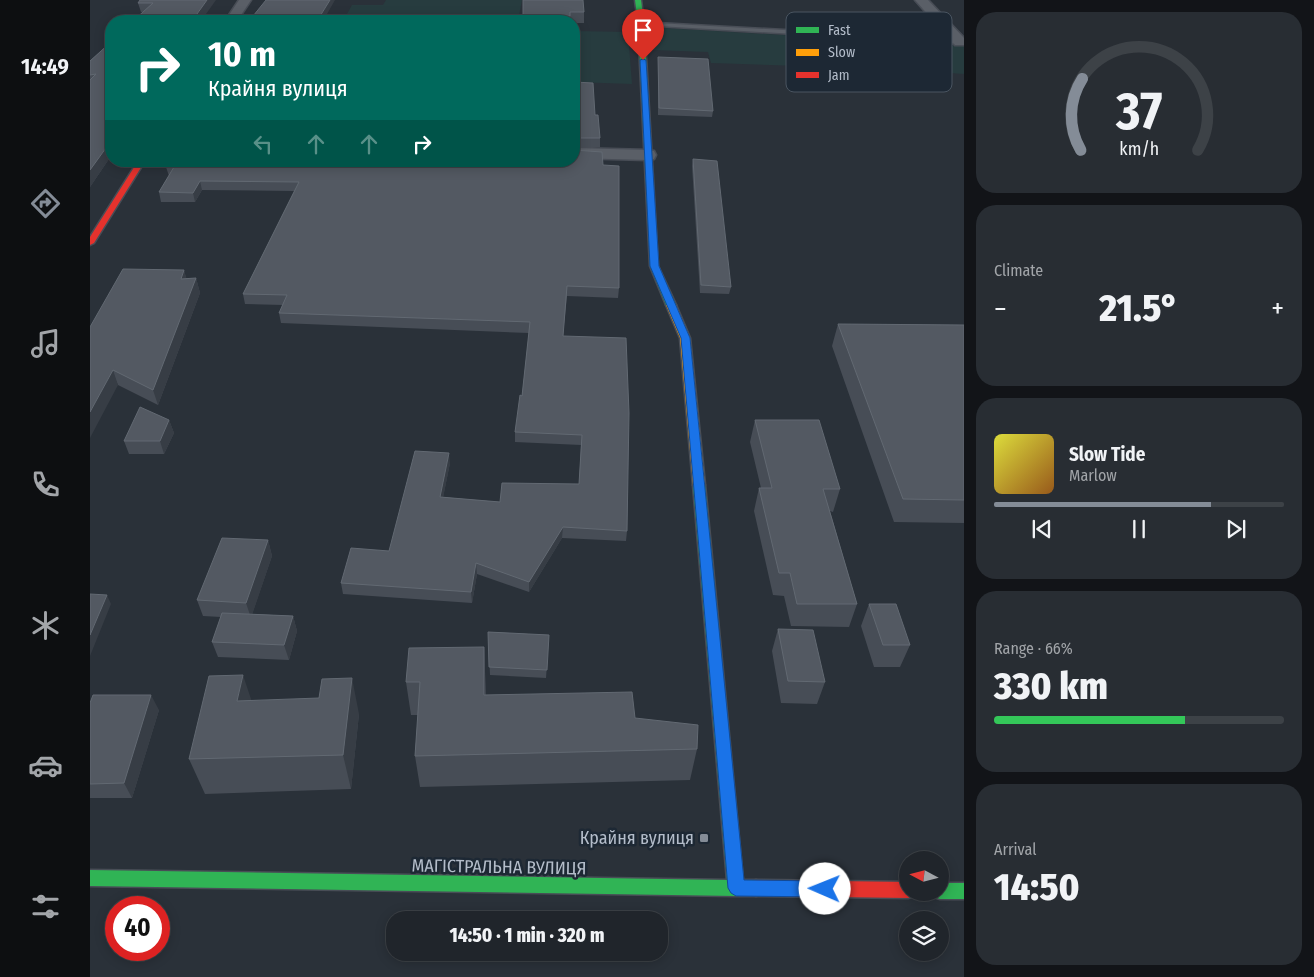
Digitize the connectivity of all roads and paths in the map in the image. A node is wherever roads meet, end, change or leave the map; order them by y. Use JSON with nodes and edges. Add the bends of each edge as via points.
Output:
{"nodes":[{"id":1,"x":245,"y":0,"type":"edge"},
{"id":2,"x":638,"y":0,"type":"edge"},
{"id":3,"x":921,"y":0,"type":"edge"},
{"id":4,"x":933,"y":12,"type":"edge"},
{"id":5,"x":235,"y":15,"type":"edge"},
{"id":6,"x":641,"y":23,"type":"junction"},
{"id":7,"x":786,"y":32,"type":"edge"},
{"id":8,"x":952,"y":32,"type":"edge"},
{"id":9,"x":962,"y":42,"type":"edge"},
{"id":10,"x":580,"y":153,"type":"edge"},
{"id":11,"x":648,"y":155,"type":"junction"},
{"id":12,"x":138,"y":167,"type":"edge"},
{"id":13,"x":90,"y":243,"type":"edge"},
{"id":14,"x":90,"y":878,"type":"edge"},
{"id":15,"x":736,"y":888,"type":"junction"},
{"id":16,"x":899,"y":890,"type":"edge"},
{"id":17,"x":949,"y":891,"type":"edge"},
{"id":18,"x":964,"y":891,"type":"edge"}],
"edges":[{"from":1,"to":5,"type":"street"},
{"from":2,"to":6,"type":"street"},
{"from":3,"to":4,"type":"street"},
{"from":6,"to":7,"type":"lane"},
{"from":6,"to":11,"type":"street"},
{"from":8,"to":9,"type":"street"},
{"from":10,"to":11,"type":"street"},
{"from":11,"to":15,"type":"street","via":[[654,266],[685,338]]},
{"from":12,"to":13,"type":"street"},
{"from":14,"to":15,"type":"street","name":"МАГІСТРАЛЬНА ВУЛИЦЯ"},
{"from":15,"to":16,"type":"street","name":"МАГІСТРАЛЬНА ВУЛИЦЯ"},
{"from":17,"to":18,"type":"street"}]}
